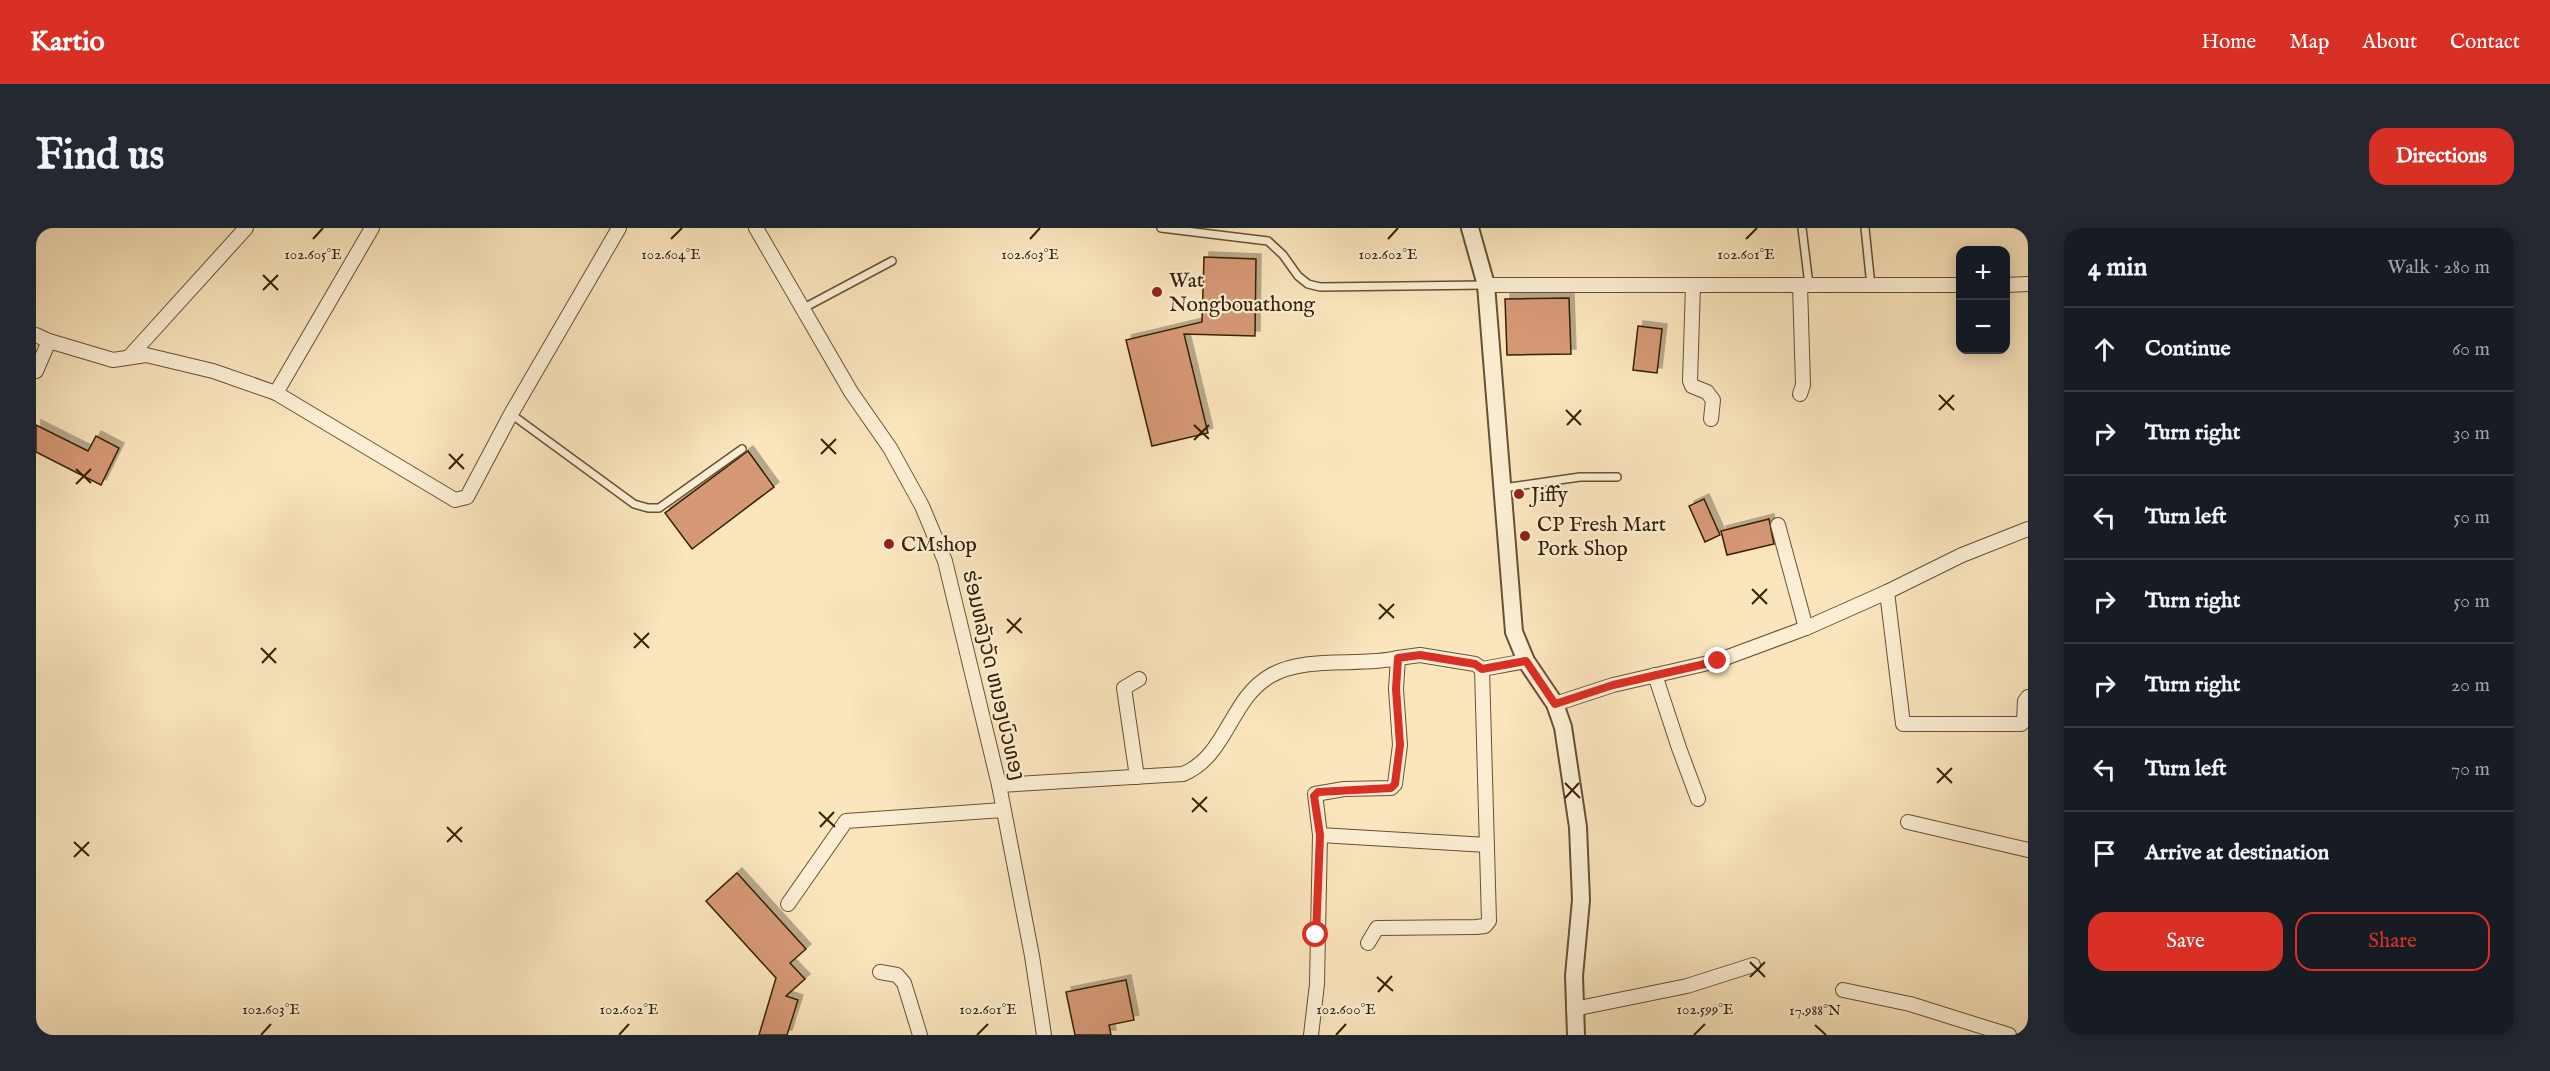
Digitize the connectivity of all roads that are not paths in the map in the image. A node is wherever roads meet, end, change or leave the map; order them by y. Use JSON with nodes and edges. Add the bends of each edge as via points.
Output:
{"nodes":[{"id":1,"x":246,"y":228,"type":"edge"},
{"id":2,"x":372,"y":228,"type":"edge"},
{"id":3,"x":619,"y":228,"type":"edge"},
{"id":4,"x":756,"y":228,"type":"edge"},
{"id":5,"x":1161,"y":228,"type":"edge"},
{"id":6,"x":1470,"y":228,"type":"edge"},
{"id":7,"x":1802,"y":228,"type":"edge"},
{"id":8,"x":1865,"y":228,"type":"edge"},
{"id":9,"x":892,"y":261,"type":"dead end"},
{"id":10,"x":1486,"y":285,"type":"junction"},
{"id":11,"x":1693,"y":285,"type":"junction"},
{"id":12,"x":1804,"y":285,"type":"junction"},
{"id":13,"x":1956,"y":285,"type":"edge"},
{"id":14,"x":2010,"y":285,"type":"edge"},
{"id":15,"x":2028,"y":285,"type":"edge"},
{"id":16,"x":1871,"y":286,"type":"junction"},
{"id":17,"x":802,"y":309,"type":"junction"},
{"id":18,"x":42,"y":338,"type":"edge"},
{"id":19,"x":130,"y":356,"type":"junction"},
{"id":20,"x":36,"y":371,"type":"edge"},
{"id":21,"x":276,"y":393,"type":"junction"},
{"id":22,"x":1800,"y":394,"type":"dead end"},
{"id":23,"x":511,"y":414,"type":"junction"},
{"id":24,"x":1711,"y":419,"type":"dead end"},
{"id":25,"x":742,"y":449,"type":"dead end"},
{"id":26,"x":1617,"y":477,"type":"dead end"},
{"id":27,"x":1503,"y":488,"type":"junction"},
{"id":28,"x":1778,"y":525,"type":"dead end"},
{"id":29,"x":2028,"y":530,"type":"edge"},
{"id":30,"x":1887,"y":592,"type":"junction"},
{"id":31,"x":1806,"y":628,"type":"junction"},
{"id":32,"x":1398,"y":658,"type":"junction"},
{"id":33,"x":1526,"y":661,"type":"junction"},
{"id":34,"x":1482,"y":669,"type":"junction"},
{"id":35,"x":1655,"y":675,"type":"junction"},
{"id":36,"x":1139,"y":679,"type":"dead end"},
{"id":37,"x":2028,"y":697,"type":"edge"},
{"id":38,"x":1555,"y":704,"type":"junction"},
{"id":39,"x":1137,"y":777,"type":"junction"},
{"id":40,"x":999,"y":785,"type":"junction"},
{"id":41,"x":1698,"y":799,"type":"dead end"},
{"id":42,"x":1003,"y":810,"type":"junction"},
{"id":43,"x":1908,"y":822,"type":"dead end"},
{"id":44,"x":1320,"y":835,"type":"junction"},
{"id":45,"x":1487,"y":845,"type":"junction"},
{"id":46,"x":2028,"y":850,"type":"edge"},
{"id":47,"x":788,"y":904,"type":"dead end"},
{"id":48,"x":1368,"y":943,"type":"dead end"},
{"id":49,"x":1753,"y":965,"type":"dead end"},
{"id":50,"x":880,"y":972,"type":"dead end"},
{"id":51,"x":1843,"y":990,"type":"dead end"},
{"id":52,"x":1574,"y":1009,"type":"junction"},
{"id":53,"x":920,"y":1035,"type":"edge"},
{"id":54,"x":1044,"y":1035,"type":"edge"},
{"id":55,"x":1311,"y":1035,"type":"edge"},
{"id":56,"x":1576,"y":1035,"type":"edge"},
{"id":57,"x":2009,"y":1035,"type":"edge"}],
"edges":[{"from":1,"to":19,"type":"street"},
{"from":2,"to":21,"type":"street"},
{"from":3,"to":23,"type":"street"},
{"from":4,"to":17,"type":"street","name":"ຮ່ອມຫລັງວັດ ຫນອງບົວທອງ"},
{"from":5,"to":10,"type":"lane","via":[[1268,241],[1298,276],[1320,287]]},
{"from":6,"to":10,"type":"street"},
{"from":7,"to":12,"type":"lane"},
{"from":8,"to":16,"type":"lane"},
{"from":9,"to":17,"type":"lane"},
{"from":10,"to":11,"type":"street"},
{"from":10,"to":27,"type":"street"},
{"from":11,"to":12,"type":"street"},
{"from":11,"to":24,"type":"street","via":[[1690,381],[1713,400]]},
{"from":12,"to":16,"type":"street"},
{"from":12,"to":22,"type":"street"},
{"from":13,"to":16,"type":"street"},
{"from":14,"to":15,"type":"street"},
{"from":17,"to":40,"type":"street","name":"ຮ່ອມຫລັງວັດ ຫນອງບົວທອງ","via":[[890,448],[922,506],[945,561]]},
{"from":18,"to":19,"type":"street","via":[[113,360]]},
{"from":18,"to":20,"type":"street"},
{"from":19,"to":21,"type":"street","via":[[146,355],[213,371]]},
{"from":21,"to":23,"type":"street","via":[[455,500],[467,497]]},
{"from":23,"to":25,"type":"lane","via":[[634,504],[648,508],[658,508]]},
{"from":26,"to":27,"type":"lane","via":[[1571,478]]},
{"from":27,"to":33,"type":"street","via":[[1514,632]]},
{"from":28,"to":31,"type":"street"},
{"from":29,"to":30,"type":"street","via":[[1962,555]]},
{"from":30,"to":31,"type":"street"},
{"from":30,"to":37,"type":"street","via":[[1903,724],[2021,724]]},
{"from":31,"to":35,"type":"street","via":[[1718,661]]},
{"from":32,"to":34,"type":"street","via":[[1420,655],[1475,664]]},
{"from":32,"to":39,"type":"street","via":[[1299,666],[1271,675],[1245,697],[1219,742],[1195,768],[1183,774]]},
{"from":32,"to":44,"type":"street","via":[[1400,745],[1395,784],[1391,788],[1315,794]]},
{"from":33,"to":34,"type":"street"},
{"from":33,"to":38,"type":"street"},
{"from":34,"to":45,"type":"street"},
{"from":35,"to":38,"type":"street"},
{"from":35,"to":41,"type":"street"},
{"from":36,"to":39,"type":"street","via":[[1124,688]]},
{"from":38,"to":52,"type":"street","via":[[1563,727],[1578,827],[1581,900]]},
{"from":39,"to":40,"type":"street"},
{"from":40,"to":42,"type":"street","name":"ຮ່ອມຫລັງວັດ ຫນອງບົວທອງ"},
{"from":42,"to":47,"type":"street","via":[[846,821]]},
{"from":42,"to":54,"type":"street","name":"ຮ່ອມຫລັງວັດ ຫນອງບົວທອງ"},
{"from":43,"to":46,"type":"street"},
{"from":44,"to":45,"type":"street"},
{"from":44,"to":55,"type":"street","via":[[1317,984]]},
{"from":45,"to":48,"type":"street","via":[[1489,921],[1485,926],[1377,928]]},
{"from":49,"to":52,"type":"street","via":[[1687,986]]},
{"from":50,"to":53,"type":"street","via":[[897,975],[903,983]]},
{"from":51,"to":57,"type":"street","via":[[1910,1004]]},
{"from":52,"to":56,"type":"street"}]}
